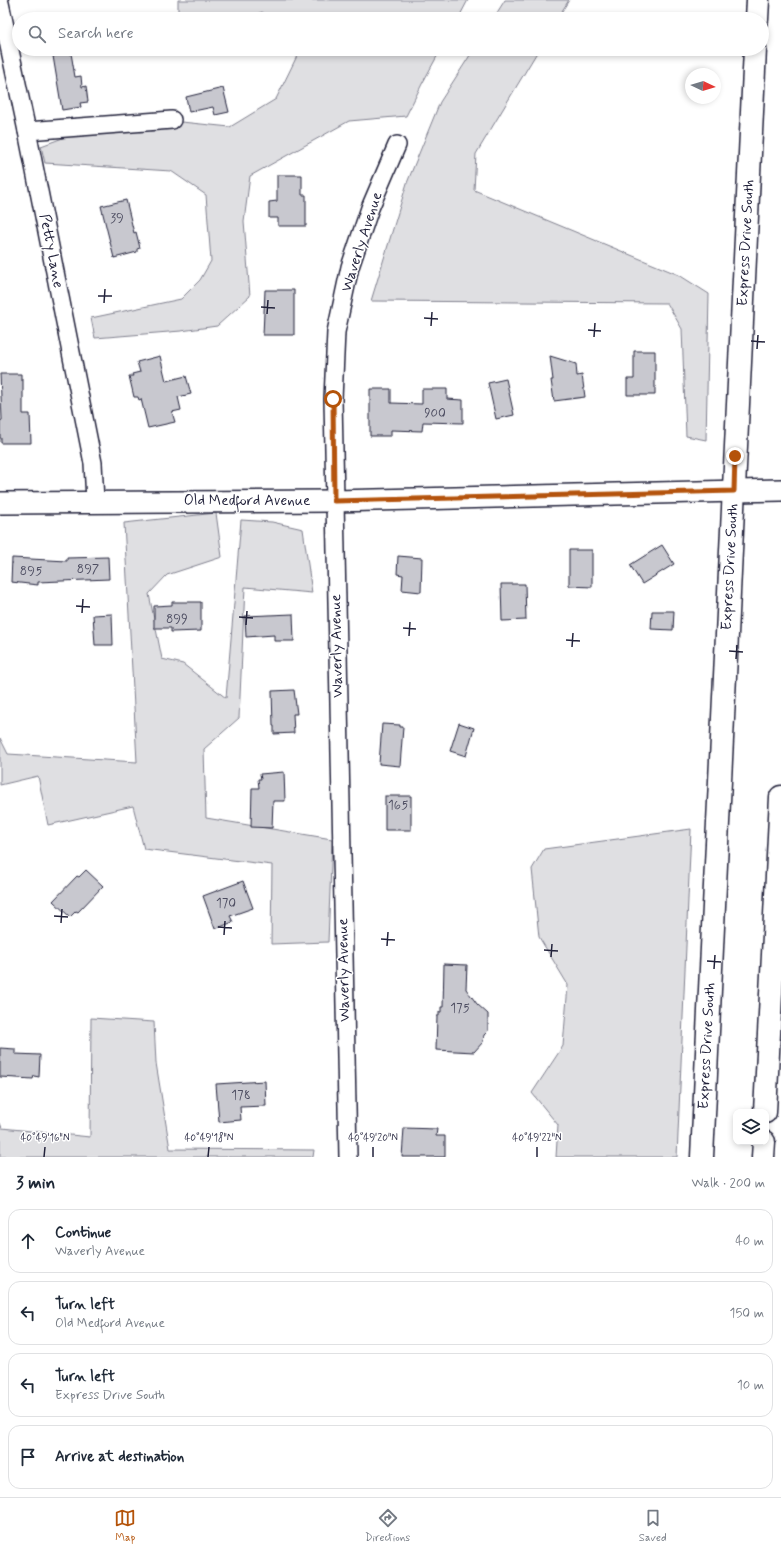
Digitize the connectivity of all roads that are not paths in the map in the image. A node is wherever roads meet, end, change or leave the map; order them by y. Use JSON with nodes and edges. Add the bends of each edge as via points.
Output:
{"nodes":[{"id":1,"x":758,"y":0,"type":"edge"},
{"id":2,"x":0,"y":3,"type":"edge"},
{"id":3,"x":757,"y":12,"type":"edge"},
{"id":4,"x":755,"y":56,"type":"edge"},
{"id":5,"x":172,"y":120,"type":"dead end"},
{"id":6,"x":27,"y":132,"type":"junction"},
{"id":7,"x":397,"y":145,"type":"dead end"},
{"id":8,"x":781,"y":490,"type":"edge"},
{"id":9,"x":734,"y":491,"type":"junction"},
{"id":10,"x":95,"y":501,"type":"junction"},
{"id":11,"x":334,"y":501,"type":"junction"},
{"id":12,"x":0,"y":503,"type":"edge"},
{"id":13,"x":781,"y":797,"type":"edge"},
{"id":14,"x":765,"y":1109,"type":"edge"},
{"id":15,"x":764,"y":1145,"type":"edge"},
{"id":16,"x":348,"y":1157,"type":"edge"},
{"id":17,"x":702,"y":1157,"type":"edge"},
{"id":18,"x":763,"y":1157,"type":"edge"}],
"edges":[{"from":1,"to":3,"type":"main road"},
{"from":2,"to":6,"type":"street","name":"Petty Lane"},
{"from":4,"to":9,"type":"main road","name":"Express Drive South"},
{"from":5,"to":6,"type":"street"},
{"from":6,"to":10,"type":"street","name":"Petty Lane","via":[[93,463]]},
{"from":7,"to":11,"type":"street","name":"Waverly Avenue","via":[[370,208],[350,267],[336,332],[333,399]]},
{"from":8,"to":9,"type":"street","name":"Old Medford Avenue"},
{"from":9,"to":11,"type":"street","name":"Old Medford Avenue"},
{"from":9,"to":17,"type":"main road","name":"Express Drive South"},
{"from":10,"to":11,"type":"street","name":"Old Medford Avenue"},
{"from":10,"to":12,"type":"street","name":"Old Medford Avenue"},
{"from":11,"to":16,"type":"street","name":"Waverly Avenue"},
{"from":13,"to":14,"type":"main road"},
{"from":15,"to":18,"type":"main road"}]}
